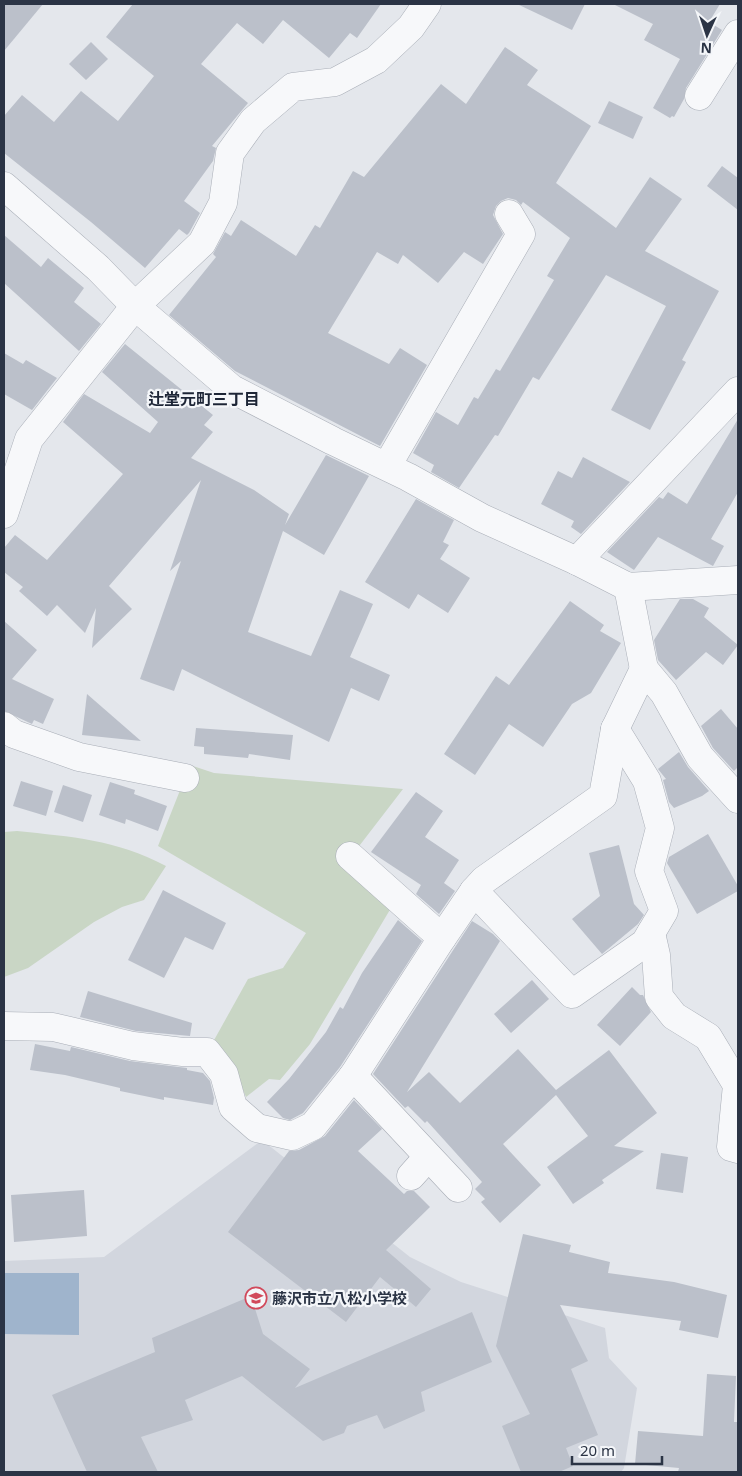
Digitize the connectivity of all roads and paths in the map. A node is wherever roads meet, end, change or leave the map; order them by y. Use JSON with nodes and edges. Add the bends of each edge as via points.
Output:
{"nodes":[{"id":1,"x":428,"y":4,"type":"edge"},
{"id":2,"x":738,"y":34,"type":"edge"},
{"id":3,"x":699,"y":96,"type":"dead end"},
{"id":4,"x":4,"y":186,"type":"edge"},
{"id":5,"x":509,"y":214,"type":"dead end"},
{"id":6,"x":135,"y":306,"type":"junction"},
{"id":7,"x":738,"y":391,"type":"edge"},
{"id":8,"x":387,"y":466,"type":"junction"},
{"id":9,"x":4,"y":514,"type":"edge"},
{"id":10,"x":577,"y":561,"type":"junction"},
{"id":11,"x":738,"y":580,"type":"edge"},
{"id":12,"x":628,"y":587,"type":"junction"},
{"id":13,"x":644,"y":669,"type":"junction"},
{"id":14,"x":4,"y":726,"type":"edge"},
{"id":15,"x":615,"y":729,"type":"junction"},
{"id":16,"x":185,"y":778,"type":"dead end"},
{"id":17,"x":738,"y":799,"type":"edge"},
{"id":18,"x":350,"y":856,"type":"dead end"},
{"id":19,"x":474,"y":891,"type":"junction"},
{"id":20,"x":651,"y":933,"type":"junction"},
{"id":21,"x":442,"y":938,"type":"junction"},
{"id":22,"x":4,"y":1026,"type":"edge"},
{"id":23,"x":352,"y":1076,"type":"junction"},
{"id":24,"x":738,"y":1149,"type":"edge"},
{"id":25,"x":458,"y":1188,"type":"dead end"}],
"edges":[{"from":1,"to":6,"type":"street","via":[[411,27],[376,60],[335,82],[293,87],[253,121],[230,153],[223,203],[202,243]]},
{"from":2,"to":3,"type":"street"},
{"from":4,"to":6,"type":"street","via":[[98,268]]},
{"from":5,"to":8,"type":"street","via":[[521,234]]},
{"from":6,"to":8,"type":"street","via":[[232,389]]},
{"from":6,"to":9,"type":"street","via":[[28,439]]},
{"from":7,"to":10,"type":"street"},
{"from":8,"to":10,"type":"street","via":[[482,518]]},
{"from":10,"to":12,"type":"street"},
{"from":11,"to":12,"type":"street"},
{"from":12,"to":13,"type":"street"},
{"from":13,"to":15,"type":"street"},
{"from":13,"to":17,"type":"street","via":[[664,693],[700,757]]},
{"from":14,"to":16,"type":"street","via":[[14,734],[79,757]]},
{"from":15,"to":19,"type":"street","via":[[603,796],[484,880]]},
{"from":15,"to":20,"type":"street","via":[[647,780],[660,828],[649,871],[664,911]]},
{"from":18,"to":21,"type":"street"},
{"from":19,"to":20,"type":"street","via":[[572,994],[645,943]]},
{"from":19,"to":21,"type":"street"},
{"from":20,"to":24,"type":"street","via":[[659,997],[674,1016],[708,1037],[736,1085],[731,1147]]},
{"from":21,"to":23,"type":"street"},
{"from":22,"to":23,"type":"street","via":[[53,1027],[133,1046],[207,1052],[224,1074],[233,1107],[257,1128],[292,1136],[313,1126]]},
{"from":23,"to":25,"type":"street","via":[[420,1166]]}]}
